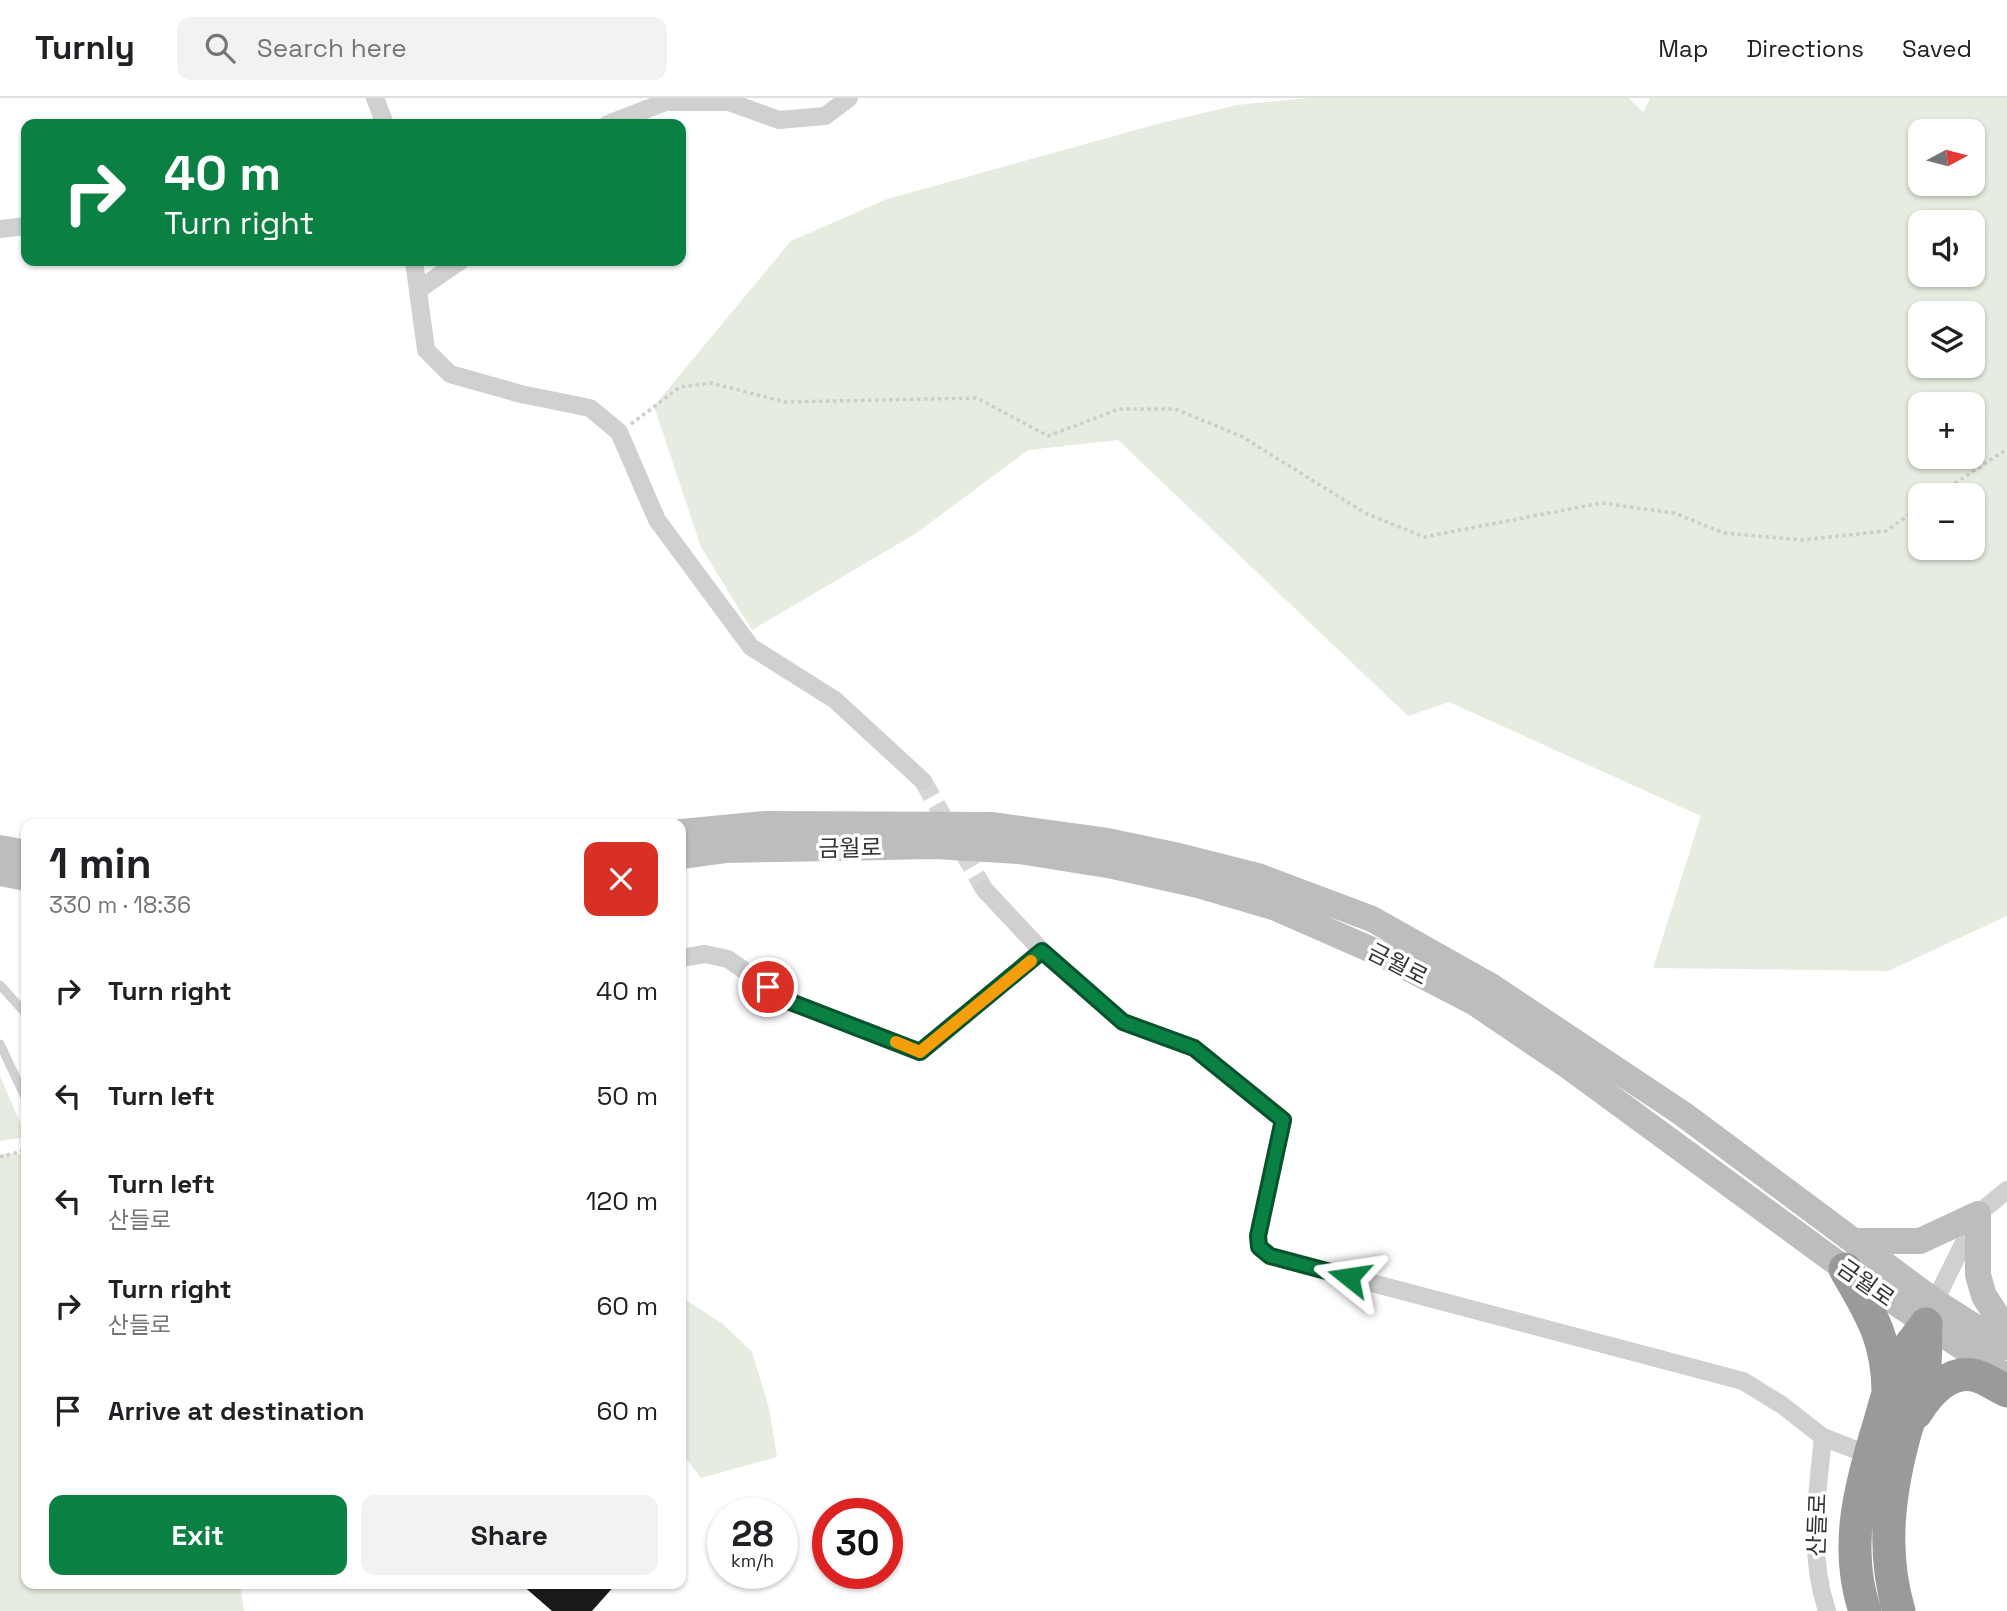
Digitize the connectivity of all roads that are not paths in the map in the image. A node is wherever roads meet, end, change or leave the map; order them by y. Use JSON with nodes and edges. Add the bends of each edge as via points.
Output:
{"nodes":[{"id":1,"x":375,"y":98,"type":"edge"},
{"id":2,"x":849,"y":98,"type":"edge"},
{"id":3,"x":383,"y":119,"type":"edge"},
{"id":4,"x":621,"y":119,"type":"edge"},
{"id":5,"x":21,"y":227,"type":"edge"},
{"id":6,"x":0,"y":229,"type":"edge"},
{"id":7,"x":415,"y":266,"type":"edge"},
{"id":8,"x":453,"y":266,"type":"edge"},
{"id":9,"x":418,"y":290,"type":"junction"},
{"id":10,"x":923,"y":781,"type":"tunnel mouth"},
{"id":11,"x":686,"y":832,"type":"edge"},
{"id":12,"x":0,"y":848,"type":"edge"},
{"id":13,"x":21,"y":852,"type":"edge"},
{"id":14,"x":689,"y":857,"type":"edge"},
{"id":15,"x":0,"y":873,"type":"edge"},
{"id":16,"x":21,"y":877,"type":"edge"},
{"id":17,"x":984,"y":889,"type":"tunnel mouth"},
{"id":18,"x":1042,"y":951,"type":"junction"},
{"id":19,"x":686,"y":957,"type":"edge"},
{"id":20,"x":0,"y":985,"type":"edge"},
{"id":21,"x":21,"y":1008,"type":"edge"},
{"id":22,"x":0,"y":1044,"type":"edge"},
{"id":23,"x":21,"y":1088,"type":"edge"},
{"id":24,"x":2007,"y":1190,"type":"edge"},
{"id":25,"x":1978,"y":1214,"type":"junction"},
{"id":26,"x":1850,"y":1255,"type":"junction"},
{"id":27,"x":1930,"y":1313,"type":"junction"},
{"id":28,"x":2007,"y":1331,"type":"edge"},
{"id":29,"x":2007,"y":1347,"type":"edge"},
{"id":30,"x":2007,"y":1377,"type":"edge"},
{"id":31,"x":2007,"y":1391,"type":"edge"},
{"id":32,"x":1888,"y":1392,"type":"junction"},
{"id":33,"x":1906,"y":1430,"type":"junction"},
{"id":34,"x":1822,"y":1437,"type":"junction"},
{"id":35,"x":1869,"y":1455,"type":"junction"},
{"id":36,"x":1827,"y":1611,"type":"edge"},
{"id":37,"x":1865,"y":1611,"type":"edge"},
{"id":38,"x":1899,"y":1611,"type":"edge"}],
"edges":[{"from":1,"to":3,"type":"street"},
{"from":2,"to":4,"type":"street","via":[[825,116],[779,120],[729,103],[665,102]]},
{"from":5,"to":6,"type":"street"},
{"from":7,"to":9,"type":"street"},
{"from":8,"to":9,"type":"street"},
{"from":9,"to":10,"type":"street","via":[[426,350],[450,374],[590,408],[619,432],[657,520],[751,647],[835,700]]},
{"from":11,"to":26,"type":"main road","name":"금월로","via":[[765,824],[990,825],[1107,841],[1258,876],[1372,919],[1491,986],[1683,1114]]},
{"from":12,"to":13,"type":"main road"},
{"from":14,"to":26,"type":"main road","name":"금월로","via":[[936,846],[1019,851],[1198,885],[1276,908],[1381,954],[1475,1003]]},
{"from":15,"to":16,"type":"main road"},
{"from":17,"to":18,"type":"street"},
{"from":18,"to":19,"type":"street","via":[[920,1052],[788,1001],[728,959],[705,954]]},
{"from":18,"to":34,"type":"street","via":[[1123,1022],[1194,1048],[1283,1120],[1258,1236],[1259,1247],[1270,1256],[1743,1381]]},
{"from":20,"to":21,"type":"lane"},
{"from":22,"to":23,"type":"lane"},
{"from":24,"to":25,"type":"street"},
{"from":25,"to":26,"type":"main road","via":[[1920,1241]]},
{"from":25,"to":27,"type":"street"},
{"from":25,"to":28,"type":"main road","via":[[1978,1275],[1984,1296]]},
{"from":26,"to":27,"type":"main road","name":"금월로"},
{"from":26,"to":32,"type":"highway","via":[[1888,1362]]},
{"from":27,"to":29,"type":"main road","name":"금월로"},
{"from":27,"to":30,"type":"main road","name":"금월로"},
{"from":27,"to":32,"type":"highway","via":[[1901,1359]]},
{"from":27,"to":33,"type":"highway","via":[[1923,1377]]},
{"from":31,"to":33,"type":"highway","via":[[1976,1376],[1959,1376],[1927,1395]]},
{"from":32,"to":35,"type":"highway"},
{"from":33,"to":38,"type":"highway","via":[[1892,1490],[1888,1541]]},
{"from":34,"to":35,"type":"street"},
{"from":34,"to":36,"type":"street","name":"산들로","via":[[1815,1566]]},
{"from":35,"to":37,"type":"highway","via":[[1854,1539]]}]}
